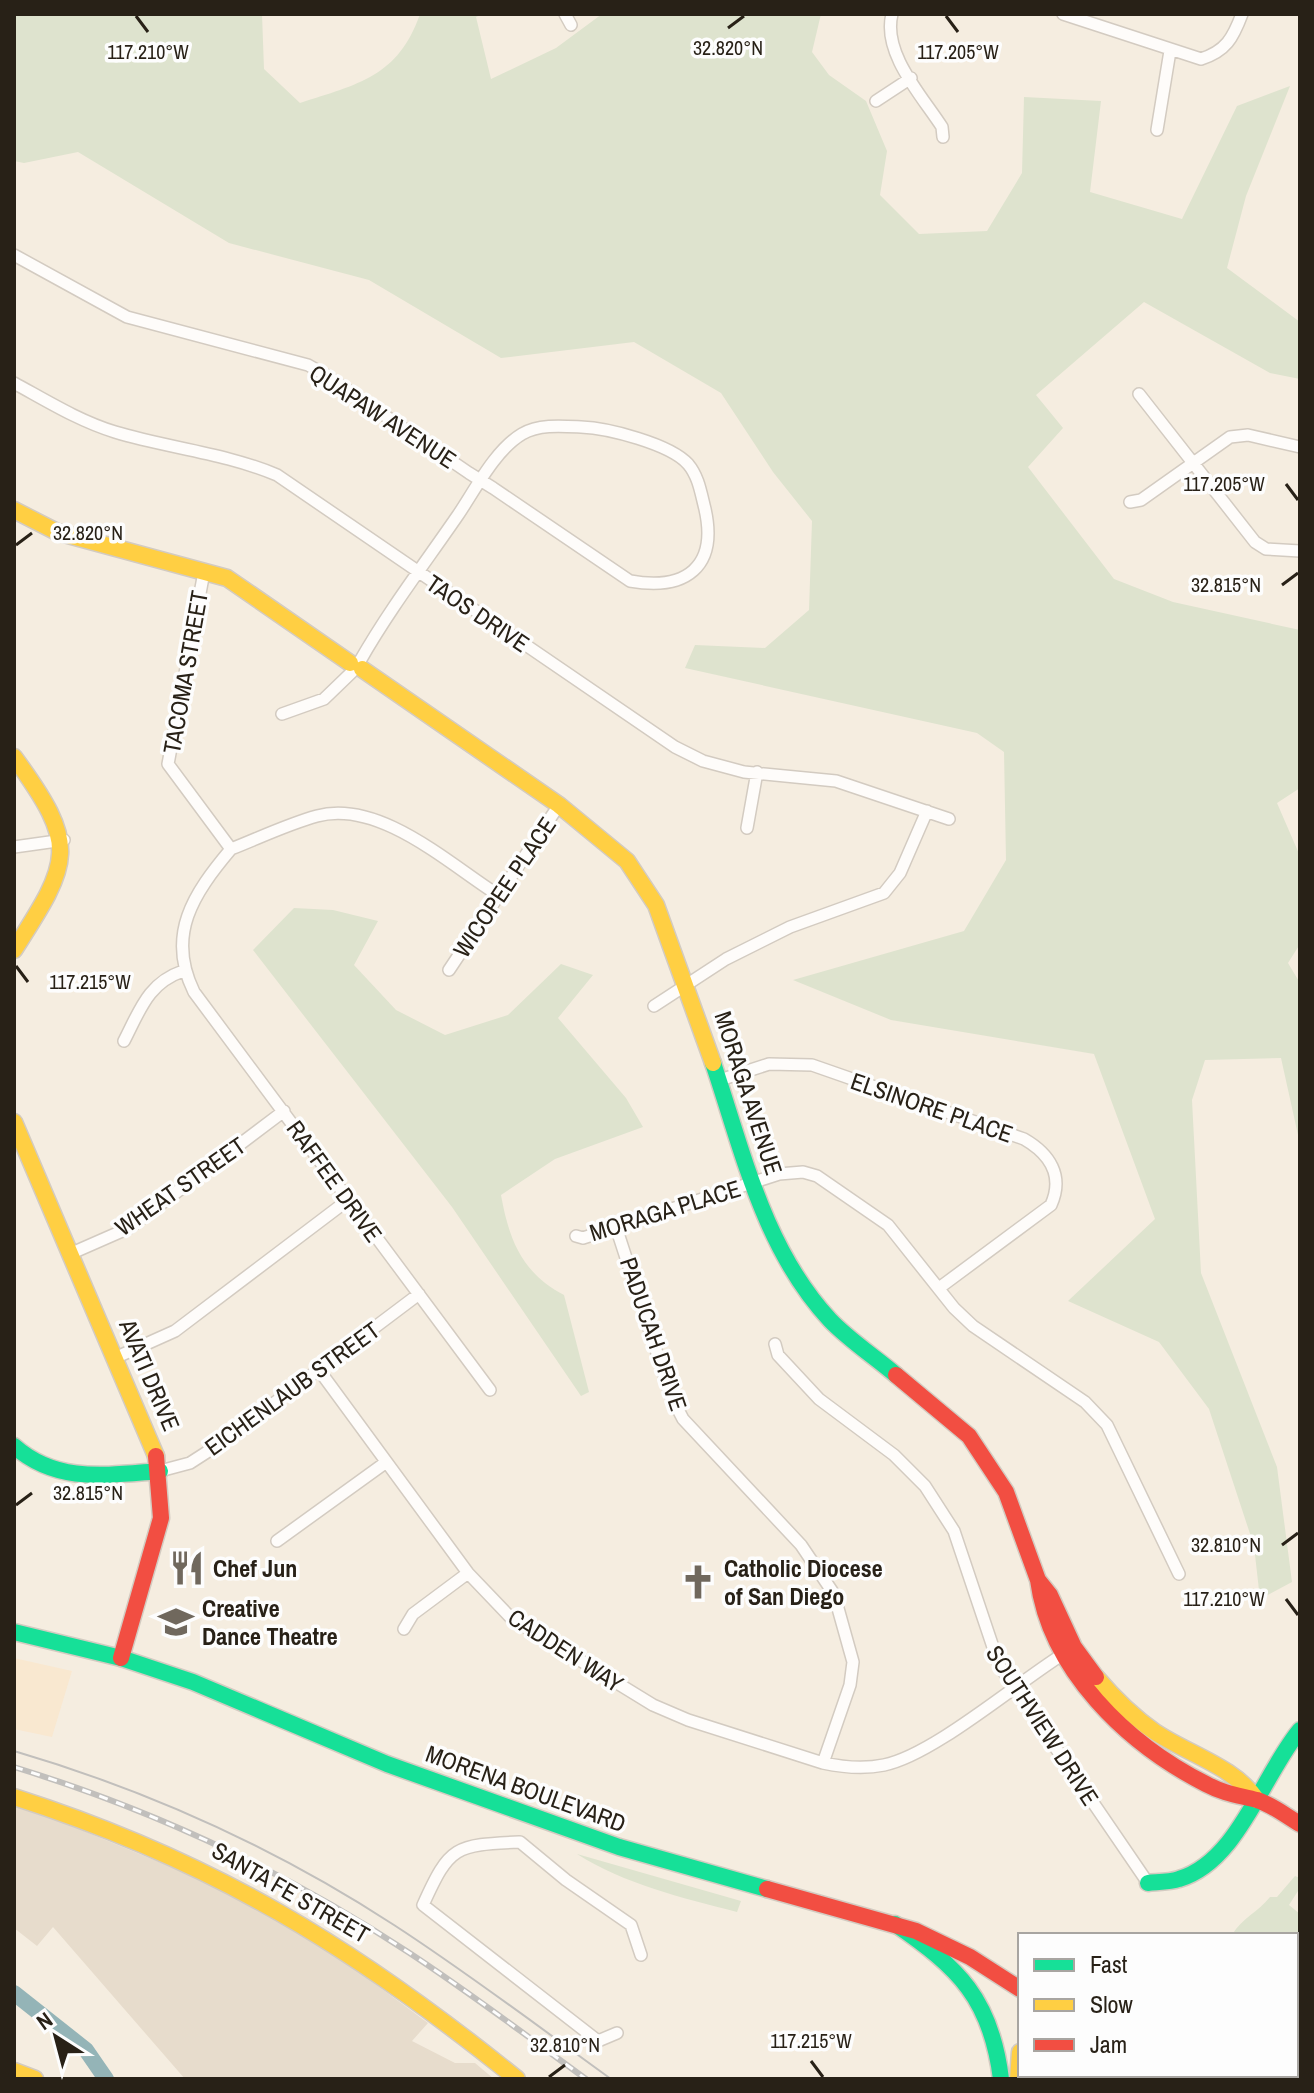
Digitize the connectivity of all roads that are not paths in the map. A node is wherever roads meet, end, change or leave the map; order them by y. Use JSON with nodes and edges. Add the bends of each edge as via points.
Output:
{"nodes":[{"id":1,"x":892,"y":14,"type":"edge"},
{"id":2,"x":1063,"y":14,"type":"edge"},
{"id":3,"x":1242,"y":14,"type":"edge"},
{"id":4,"x":1170,"y":51,"type":"junction"},
{"id":5,"x":911,"y":78,"type":"junction"},
{"id":6,"x":876,"y":101,"type":"dead end"},
{"id":7,"x":1157,"y":130,"type":"dead end"},
{"id":8,"x":943,"y":137,"type":"dead end"},
{"id":9,"x":14,"y":255,"type":"edge"},
{"id":10,"x":14,"y":383,"type":"edge"},
{"id":11,"x":1139,"y":394,"type":"dead end"},
{"id":12,"x":1300,"y":447,"type":"edge"},
{"id":13,"x":1194,"y":461,"type":"junction"},
{"id":14,"x":482,"y":481,"type":"junction"},
{"id":15,"x":1130,"y":502,"type":"dead end"},
{"id":16,"x":14,"y":510,"type":"edge"},
{"id":17,"x":1300,"y":551,"type":"edge"},
{"id":18,"x":204,"y":572,"type":"junction"},
{"id":19,"x":418,"y":573,"type":"junction"},
{"id":20,"x":356,"y":666,"type":"junction"},
{"id":21,"x":282,"y":714,"type":"dead end"},
{"id":22,"x":14,"y":757,"type":"edge"},
{"id":23,"x":757,"y":772,"type":"junction"},
{"id":24,"x":21,"y":778,"type":"edge"},
{"id":25,"x":559,"y":805,"type":"junction"},
{"id":26,"x":927,"y":811,"type":"junction"},
{"id":27,"x":949,"y":819,"type":"dead end"},
{"id":28,"x":747,"y":828,"type":"dead end"},
{"id":29,"x":64,"y":840,"type":"junction"},
{"id":30,"x":14,"y":847,"type":"edge"},
{"id":31,"x":231,"y":849,"type":"junction"},
{"id":32,"x":498,"y":895,"type":"junction"},
{"id":33,"x":14,"y":950,"type":"edge"},
{"id":34,"x":449,"y":970,"type":"dead end"},
{"id":35,"x":183,"y":971,"type":"junction"},
{"id":36,"x":687,"y":984,"type":"junction"},
{"id":37,"x":654,"y":1006,"type":"dead end"},
{"id":38,"x":124,"y":1041,"type":"dead end"},
{"id":39,"x":720,"y":1080,"type":"junction"},
{"id":40,"x":284,"y":1111,"type":"junction"},
{"id":41,"x":14,"y":1122,"type":"edge"},
{"id":42,"x":753,"y":1182,"type":"junction"},
{"id":43,"x":348,"y":1200,"type":"junction"},
{"id":44,"x":616,"y":1227,"type":"junction"},
{"id":45,"x":576,"y":1236,"type":"dead end"},
{"id":46,"x":72,"y":1253,"type":"junction"},
{"id":47,"x":939,"y":1288,"type":"junction"},
{"id":48,"x":419,"y":1294,"type":"junction"},
{"id":49,"x":775,"y":1344,"type":"dead end"},
{"id":50,"x":117,"y":1357,"type":"junction"},
{"id":51,"x":319,"y":1370,"type":"junction"},
{"id":52,"x":490,"y":1390,"type":"dead end"},
{"id":53,"x":14,"y":1446,"type":"edge"},
{"id":54,"x":385,"y":1463,"type":"junction"},
{"id":55,"x":160,"y":1471,"type":"junction"},
{"id":56,"x":277,"y":1541,"type":"dead end"},
{"id":57,"x":468,"y":1573,"type":"junction"},
{"id":58,"x":1179,"y":1574,"type":"dead end"},
{"id":59,"x":404,"y":1629,"type":"dead end"},
{"id":60,"x":14,"y":1632,"type":"edge"},
{"id":61,"x":1068,"y":1651,"type":"junction"},
{"id":62,"x":121,"y":1658,"type":"junction"},
{"id":63,"x":1015,"y":1687,"type":"junction"},
{"id":64,"x":1300,"y":1730,"type":"edge"},
{"id":65,"x":823,"y":1763,"type":"junction"},
{"id":66,"x":14,"y":1797,"type":"edge"},
{"id":67,"x":1257,"y":1800,"type":"junction"},
{"id":68,"x":1300,"y":1824,"type":"edge"},
{"id":69,"x":1148,"y":1883,"type":"joint"},
{"id":70,"x":895,"y":1924,"type":"junction"},
{"id":71,"x":641,"y":1955,"type":"dead end"},
{"id":72,"x":1018,"y":1988,"type":"edge"},
{"id":73,"x":617,"y":2033,"type":"dead end"},
{"id":74,"x":517,"y":2079,"type":"edge"},
{"id":75,"x":1001,"y":2079,"type":"edge"}],
"edges":[{"from":1,"to":5,"type":"street","via":[[893,43]]},
{"from":2,"to":4,"type":"street"},
{"from":3,"to":4,"type":"street","via":[[1234,38],[1219,53],[1201,59]]},
{"from":4,"to":7,"type":"street"},
{"from":5,"to":6,"type":"street"},
{"from":5,"to":8,"type":"street"},
{"from":9,"to":14,"type":"street","name":"QUAPAW AVENUE","via":[[127,317],[308,365]]},
{"from":10,"to":19,"type":"street","name":"TAOS DRIVE","via":[[114,432],[277,475]]},
{"from":11,"to":13,"type":"street"},
{"from":12,"to":13,"type":"street","via":[[1248,435],[1222,441]]},
{"from":13,"to":15,"type":"street","via":[[1141,500]]},
{"from":13,"to":17,"type":"street","via":[[1255,542],[1266,549]]},
{"from":14,"to":14,"type":"street","name":"QUAPAW AVENUE","via":[[522,434],[544,426],[625,432],[686,462],[698,482],[710,532],[705,556],[678,580],[653,585],[630,581]]},
{"from":14,"to":19,"type":"street"},
{"from":16,"to":18,"type":"main road","name":"MORAGA AVENUE","via":[[57,532]]},
{"from":18,"to":20,"type":"main road","name":"MORAGA AVENUE","via":[[245,588]]},
{"from":18,"to":31,"type":"street","name":"TACOMA STREET","via":[[168,764]]},
{"from":19,"to":20,"type":"street"},
{"from":19,"to":23,"type":"street","name":"TAOS DRIVE","via":[[675,747],[703,761]]},
{"from":20,"to":21,"type":"street","via":[[324,699]]},
{"from":20,"to":25,"type":"main road","name":"MORAGA AVENUE"},
{"from":22,"to":24,"type":"main road"},
{"from":23,"to":26,"type":"street","name":"TAOS DRIVE","via":[[836,781]]},
{"from":23,"to":28,"type":"street"},
{"from":24,"to":29,"type":"main road","via":[[53,810]]},
{"from":25,"to":32,"type":"street","name":"WICOPEE PLACE"},
{"from":25,"to":36,"type":"main road","name":"MORAGA AVENUE","via":[[608,842],[635,871],[656,905]]},
{"from":26,"to":27,"type":"street","name":"TAOS DRIVE"},
{"from":26,"to":36,"type":"street","via":[[900,873],[884,893],[790,927]]},
{"from":29,"to":30,"type":"street"},
{"from":29,"to":33,"type":"main road","via":[[57,883]]},
{"from":31,"to":32,"type":"street","via":[[318,816],[364,817],[387,823]]},
{"from":31,"to":35,"type":"street","via":[[186,915],[180,944]]},
{"from":32,"to":34,"type":"street","name":"WICOPEE PLACE"},
{"from":35,"to":38,"type":"street","via":[[152,987]]},
{"from":35,"to":40,"type":"street","name":"RAFFEE DRIVE"},
{"from":36,"to":37,"type":"street"},
{"from":36,"to":39,"type":"main road","name":"MORAGA AVENUE"},
{"from":39,"to":42,"type":"main road","name":"MORAGA AVENUE"},
{"from":39,"to":47,"type":"street","name":"ELSINORE PLACE","via":[[769,1064],[812,1065],[1024,1139],[1047,1156],[1058,1177],[1051,1205]]},
{"from":40,"to":43,"type":"street","name":"RAFFEE DRIVE"},
{"from":40,"to":46,"type":"street","name":"WHEAT STREET","via":[[129,1228]]},
{"from":41,"to":46,"type":"main road","name":"AVATI DRIVE"},
{"from":42,"to":44,"type":"street","name":"MORAGA PLACE"},
{"from":42,"to":47,"type":"street","name":"MORAGA PLACE","via":[[779,1174],[817,1176],[888,1225]]},
{"from":42,"to":61,"type":"main road","name":"MORAGA AVENUE","via":[[765,1219],[806,1292],[830,1320],[959,1427],[986,1458],[1006,1492],[1038,1580],[1037,1600]]},
{"from":43,"to":48,"type":"street","name":"RAFFEE DRIVE"},
{"from":43,"to":50,"type":"street","via":[[175,1331]]},
{"from":44,"to":45,"type":"street","name":"MORAGA PLACE"},
{"from":44,"to":65,"type":"street","name":"PADUCAH DRIVE","via":[[683,1419],[801,1545],[834,1594],[853,1662]]},
{"from":46,"to":50,"type":"main road","name":"AVATI DRIVE"},
{"from":47,"to":58,"type":"street","name":"MORAGA PLACE","via":[[973,1326],[1085,1402],[1107,1425]]},
{"from":48,"to":51,"type":"street","name":"EICHENLAUB STREET"},
{"from":48,"to":52,"type":"street","name":"RAFFEE DRIVE"},
{"from":49,"to":63,"type":"street","name":"SOUTHVIEW DRIVE","via":[[778,1355],[819,1399],[894,1455],[925,1486],[954,1531],[991,1648]]},
{"from":50,"to":55,"type":"main road","name":"AVATI DRIVE"},
{"from":51,"to":54,"type":"street","name":"CADDEN WAY"},
{"from":51,"to":55,"type":"street","name":"EICHENLAUB STREET","via":[[190,1463]]},
{"from":53,"to":55,"type":"main road","via":[[27,1460],[56,1475]]},
{"from":54,"to":56,"type":"street"},
{"from":54,"to":57,"type":"street","name":"CADDEN WAY"},
{"from":55,"to":62,"type":"main road","name":"AVATI DRIVE","via":[[161,1518]]},
{"from":57,"to":59,"type":"street","via":[[413,1614]]},
{"from":57,"to":65,"type":"street","name":"CADDEN WAY","via":[[524,1628],[653,1705]]},
{"from":60,"to":62,"type":"main road","name":"MORENA BOULEVARD"},
{"from":61,"to":63,"type":"street","name":"CADDEN WAY"},
{"from":61,"to":67,"type":"main road","name":"MORAGA AVENUE","via":[[1121,1704],[1179,1748],[1247,1785]]},
{"from":62,"to":70,"type":"main road","name":"MORENA BOULEVARD","via":[[193,1682],[387,1764],[619,1847]]},
{"from":63,"to":65,"type":"street","name":"CADDEN WAY","via":[[917,1753],[884,1765]]},
{"from":63,"to":69,"type":"street","name":"SOUTHVIEW DRIVE"},
{"from":64,"to":67,"type":"main road"},
{"from":66,"to":74,"type":"main road","name":"SANTA FE STREET","via":[[179,1856],[291,1915],[403,1988]]},
{"from":67,"to":68,"type":"main road","name":"MORAGA AVENUE"},
{"from":67,"to":69,"type":"main road","via":[[1209,1864],[1189,1875]]},
{"from":70,"to":72,"type":"main road","name":"MORENA BOULEVARD","via":[[959,1951]]},
{"from":70,"to":75,"type":"main road","via":[[964,1977],[988,2013]]},
{"from":71,"to":73,"type":"street","via":[[631,1925],[520,1842],[473,1844],[443,1861],[423,1905],[598,2041]]}]}
